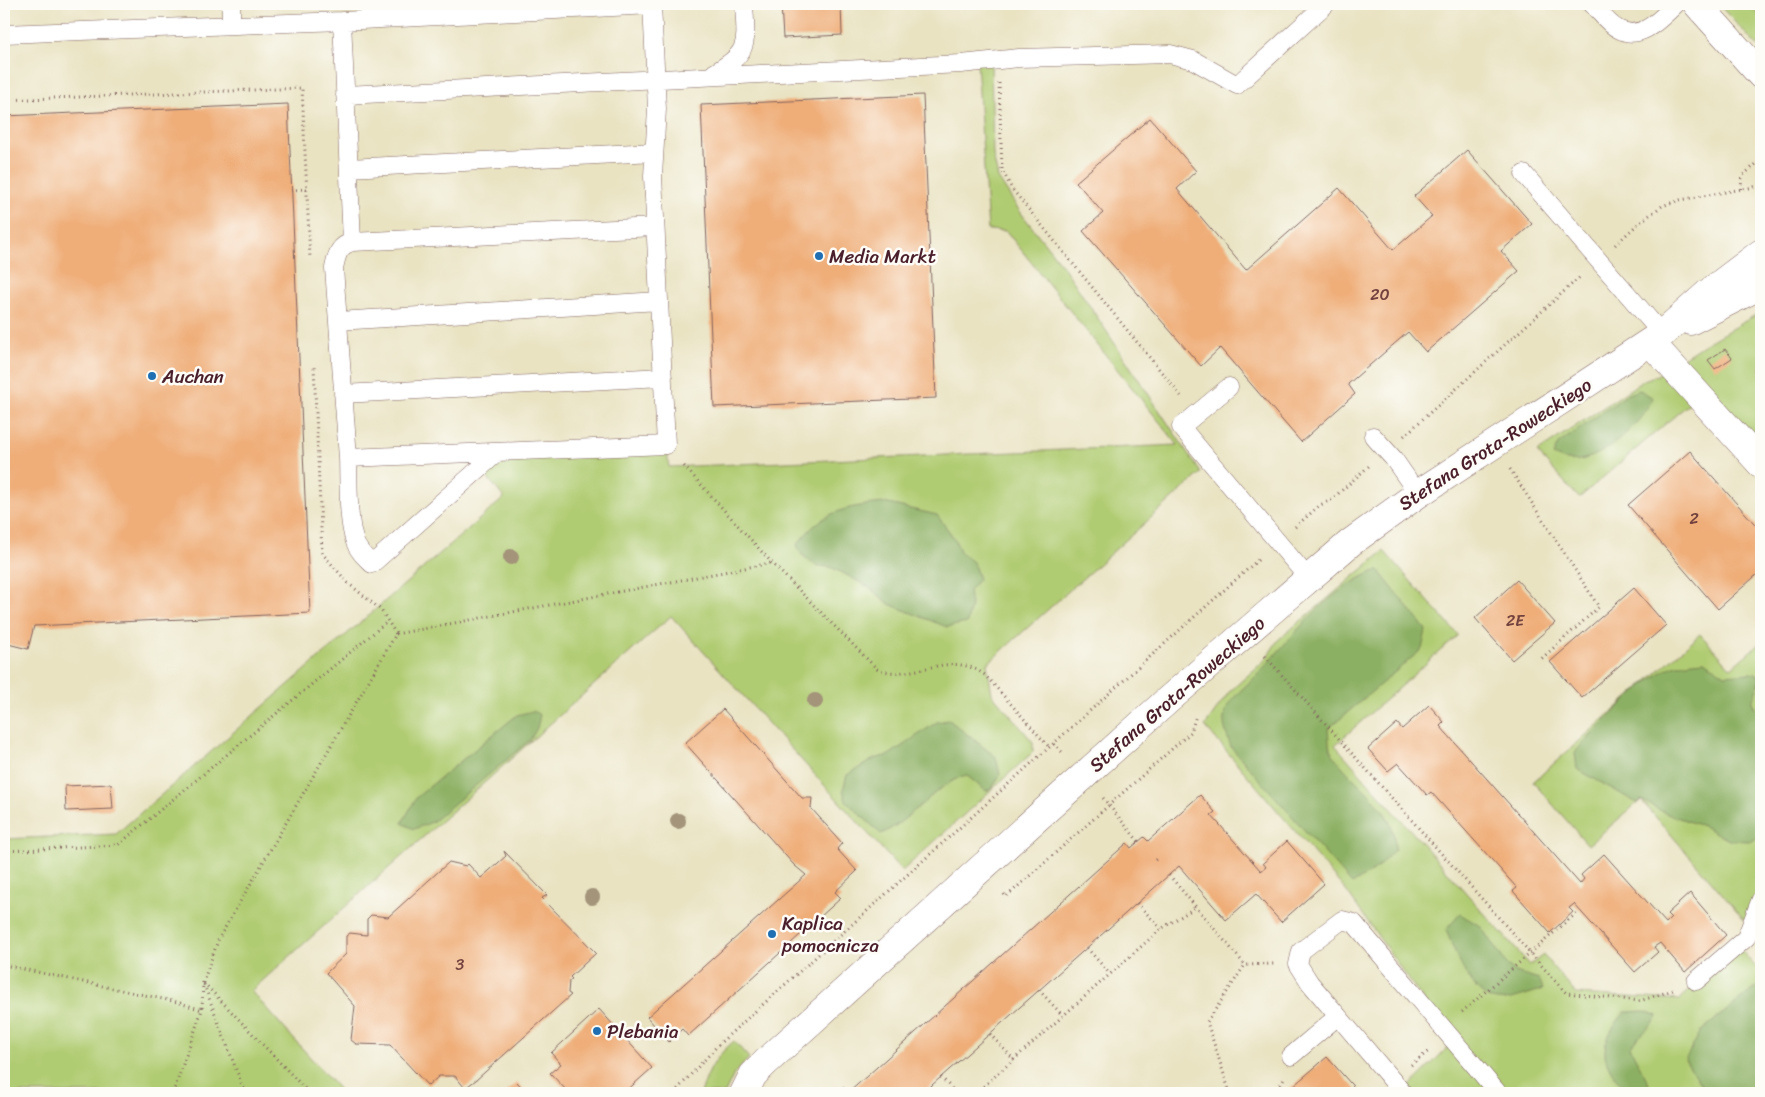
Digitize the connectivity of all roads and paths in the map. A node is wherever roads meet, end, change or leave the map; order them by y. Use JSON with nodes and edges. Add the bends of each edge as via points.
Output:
{"nodes":[{"id":1,"x":231,"y":4,"type":"edge"},
{"id":2,"x":652,"y":4,"type":"edge"},
{"id":3,"x":744,"y":4,"type":"edge"},
{"id":4,"x":1326,"y":4,"type":"edge"},
{"id":5,"x":1592,"y":4,"type":"edge"},
{"id":6,"x":1676,"y":4,"type":"edge"},
{"id":7,"x":1697,"y":4,"type":"edge"},
{"id":8,"x":589,"y":6,"type":"edge"},
{"id":9,"x":342,"y":21,"type":"junction"},
{"id":10,"x":232,"y":25,"type":"junction"},
{"id":11,"x":4,"y":34,"type":"edge"},
{"id":12,"x":4,"y":50,"type":"edge"},
{"id":13,"x":998,"y":60,"type":"junction"},
{"id":14,"x":1761,"y":75,"type":"edge"},
{"id":15,"x":709,"y":76,"type":"junction"},
{"id":16,"x":656,"y":80,"type":"junction"},
{"id":17,"x":345,"y":95,"type":"junction"},
{"id":18,"x":6,"y":100,"type":"edge"},
{"id":19,"x":654,"y":152,"type":"junction"},
{"id":20,"x":1761,"y":160,"type":"edge"},
{"id":21,"x":349,"y":168,"type":"junction"},
{"id":22,"x":1524,"y":174,"type":"dead end"},
{"id":23,"x":307,"y":189,"type":"junction"},
{"id":24,"x":1741,"y":189,"type":"junction"},
{"id":25,"x":1761,"y":189,"type":"edge"},
{"id":26,"x":291,"y":190,"type":"dead end"},
{"id":27,"x":655,"y":227,"type":"junction"},
{"id":28,"x":352,"y":242,"type":"junction"},
{"id":29,"x":1761,"y":253,"type":"edge"},
{"id":30,"x":1598,"y":260,"type":"junction"},
{"id":31,"x":310,"y":268,"type":"dead end"},
{"id":32,"x":1761,"y":285,"type":"edge"},
{"id":33,"x":659,"y":301,"type":"junction"},
{"id":34,"x":338,"y":321,"type":"junction"},
{"id":35,"x":1656,"y":338,"type":"junction"},
{"id":36,"x":314,"y":356,"type":"dead end"},
{"id":37,"x":663,"y":377,"type":"junction"},
{"id":38,"x":1229,"y":387,"type":"dead end"},
{"id":39,"x":343,"y":394,"type":"junction"},
{"id":40,"x":1196,"y":414,"type":"junction"},
{"id":41,"x":1374,"y":436,"type":"dead end"},
{"id":42,"x":1386,"y":451,"type":"junction"},
{"id":43,"x":498,"y":452,"type":"junction"},
{"id":44,"x":348,"y":458,"type":"junction"},
{"id":45,"x":1505,"y":462,"type":"dead end"},
{"id":46,"x":1761,"y":464,"type":"edge"},
{"id":47,"x":684,"y":466,"type":"dead end"},
{"id":48,"x":1418,"y":494,"type":"junction"},
{"id":49,"x":1278,"y":542,"type":"junction"},
{"id":50,"x":772,"y":563,"type":"junction"},
{"id":51,"x":1308,"y":578,"type":"junction"},
{"id":52,"x":388,"y":621,"type":"junction"},
{"id":53,"x":396,"y":634,"type":"junction"},
{"id":54,"x":1265,"y":655,"type":"dead end"},
{"id":55,"x":1539,"y":661,"type":"dead end"},
{"id":56,"x":1199,"y":706,"type":"dead end"},
{"id":57,"x":1050,"y":748,"type":"junction"},
{"id":58,"x":1098,"y":792,"type":"dead end"},
{"id":59,"x":1109,"y":805,"type":"junction"},
{"id":60,"x":1139,"y":842,"type":"dead end"},
{"id":61,"x":4,"y":851,"type":"edge"},
{"id":62,"x":1159,"y":857,"type":"dead end"},
{"id":63,"x":1155,"y":860,"type":"dead end"},
{"id":64,"x":1168,"y":875,"type":"dead end"},
{"id":65,"x":1004,"y":894,"type":"dead end"},
{"id":66,"x":1761,"y":899,"type":"edge"},
{"id":67,"x":1137,"y":903,"type":"dead end"},
{"id":68,"x":1196,"y":907,"type":"junction"},
{"id":69,"x":1579,"y":911,"type":"dead end"},
{"id":70,"x":1161,"y":929,"type":"junction"},
{"id":71,"x":1087,"y":948,"type":"dead end"},
{"id":72,"x":1530,"y":953,"type":"junction"},
{"id":73,"x":1298,"y":964,"type":"junction"},
{"id":74,"x":4,"y":965,"type":"edge"},
{"id":75,"x":1245,"y":965,"type":"junction"},
{"id":76,"x":1110,"y":974,"type":"junction"},
{"id":77,"x":203,"y":982,"type":"junction"},
{"id":78,"x":1696,"y":982,"type":"joint"},
{"id":79,"x":1039,"y":990,"type":"dead end"},
{"id":80,"x":202,"y":1010,"type":"junction"},
{"id":81,"x":1063,"y":1016,"type":"junction"},
{"id":82,"x":1338,"y":1016,"type":"junction"},
{"id":83,"x":1445,"y":1033,"type":"junction"},
{"id":84,"x":990,"y":1034,"type":"dead end"},
{"id":85,"x":1291,"y":1056,"type":"dead end"},
{"id":86,"x":1014,"y":1060,"type":"junction"},
{"id":87,"x":941,"y":1077,"type":"dead end"},
{"id":88,"x":1398,"y":1087,"type":"edge"},
{"id":89,"x":173,"y":1093,"type":"edge"},
{"id":90,"x":245,"y":1093,"type":"edge"},
{"id":91,"x":310,"y":1093,"type":"edge"},
{"id":92,"x":674,"y":1093,"type":"edge"},
{"id":93,"x":744,"y":1093,"type":"edge"},
{"id":94,"x":956,"y":1093,"type":"edge"},
{"id":95,"x":976,"y":1093,"type":"edge"},
{"id":96,"x":1230,"y":1093,"type":"edge"},
{"id":97,"x":1498,"y":1093,"type":"edge"}],
"edges":[{"from":1,"to":10,"type":"lane"},
{"from":2,"to":8,"type":"lane"},
{"from":2,"to":16,"type":"lane"},
{"from":3,"to":15,"type":"lane","via":[[746,35],[743,51],[733,62]]},
{"from":4,"to":13,"type":"lane","via":[[1238,85],[1193,60],[1170,54]]},
{"from":5,"to":6,"type":"lane","via":[[1618,29],[1629,32],[1649,28]]},
{"from":7,"to":14,"type":"street"},
{"from":8,"to":9,"type":"lane"},
{"from":9,"to":10,"type":"lane"},
{"from":9,"to":17,"type":"lane"},
{"from":10,"to":11,"type":"lane"},
{"from":12,"to":18,"type":"path"},
{"from":13,"to":15,"type":"lane"},
{"from":13,"to":40,"type":"path","via":[[1002,170],[1012,189]]},
{"from":15,"to":16,"type":"lane"},
{"from":16,"to":17,"type":"lane"},
{"from":16,"to":19,"type":"lane"},
{"from":17,"to":21,"type":"lane"},
{"from":18,"to":23,"type":"path","via":[[302,88]]},
{"from":19,"to":21,"type":"lane"},
{"from":19,"to":27,"type":"lane"},
{"from":20,"to":24,"type":"path","via":[[1742,176]]},
{"from":21,"to":28,"type":"lane"},
{"from":22,"to":30,"type":"lane"},
{"from":23,"to":26,"type":"path"},
{"from":23,"to":31,"type":"path"},
{"from":24,"to":25,"type":"path"},
{"from":24,"to":30,"type":"path","via":[[1662,206]]},
{"from":27,"to":28,"type":"lane"},
{"from":27,"to":33,"type":"lane"},
{"from":28,"to":34,"type":"lane","via":[[344,244],[337,253],[334,268]]},
{"from":29,"to":35,"type":"street","name":"Stefana Grota-Roweckiego","via":[[1706,294]]},
{"from":30,"to":35,"type":"lane"},
{"from":30,"to":42,"type":"path"},
{"from":32,"to":35,"type":"street","name":"Stefana Grota-Roweckiego"},
{"from":33,"to":34,"type":"lane"},
{"from":33,"to":37,"type":"lane"},
{"from":34,"to":39,"type":"lane"},
{"from":35,"to":46,"type":"street"},
{"from":35,"to":48,"type":"street","name":"Stefana Grota-Roweckiego"},
{"from":36,"to":52,"type":"path","via":[[322,553],[348,583],[381,610]]},
{"from":37,"to":39,"type":"lane"},
{"from":37,"to":43,"type":"lane","via":[[666,445]]},
{"from":38,"to":40,"type":"lane"},
{"from":39,"to":44,"type":"lane"},
{"from":40,"to":49,"type":"lane","via":[[1181,427]]},
{"from":41,"to":42,"type":"lane"},
{"from":42,"to":48,"type":"lane"},
{"from":42,"to":49,"type":"path"},
{"from":43,"to":44,"type":"lane"},
{"from":43,"to":44,"type":"lane","via":[[372,564],[360,552],[352,529]]},
{"from":45,"to":55,"type":"path","via":[[1599,607]]},
{"from":47,"to":50,"type":"path"},
{"from":48,"to":51,"type":"street","name":"Stefana Grota-Roweckiego"},
{"from":49,"to":51,"type":"lane"},
{"from":49,"to":57,"type":"path"},
{"from":50,"to":53,"type":"path"},
{"from":50,"to":57,"type":"path","via":[[877,669],[901,672],[949,664],[975,668],[985,675]]},
{"from":51,"to":93,"type":"street","name":"Stefana Grota-Roweckiego","via":[[766,1062],[753,1075]]},
{"from":52,"to":53,"type":"path"},
{"from":52,"to":61,"type":"path","via":[[118,845]]},
{"from":53,"to":77,"type":"path","via":[[220,938]]},
{"from":54,"to":72,"type":"path"},
{"from":56,"to":59,"type":"path","via":[[1191,732]]},
{"from":57,"to":92,"type":"path","via":[[720,1044]]},
{"from":58,"to":59,"type":"path"},
{"from":59,"to":60,"type":"path"},
{"from":59,"to":65,"type":"path","via":[[1006,897]]},
{"from":62,"to":63,"type":"path"},
{"from":64,"to":68,"type":"path"},
{"from":66,"to":78,"type":"lane","via":[[1746,938]]},
{"from":67,"to":70,"type":"path"},
{"from":68,"to":70,"type":"path"},
{"from":68,"to":75,"type":"path"},
{"from":69,"to":72,"type":"path"},
{"from":70,"to":76,"type":"path"},
{"from":71,"to":76,"type":"path"},
{"from":72,"to":78,"type":"path","via":[[1566,993],[1640,1001]]},
{"from":72,"to":83,"type":"path"},
{"from":73,"to":75,"type":"path"},
{"from":73,"to":82,"type":"lane"},
{"from":73,"to":83,"type":"lane","via":[[1301,951],[1342,920],[1354,923]]},
{"from":74,"to":80,"type":"path"},
{"from":75,"to":96,"type":"path","via":[[1207,1022]]},
{"from":76,"to":81,"type":"path"},
{"from":77,"to":80,"type":"path"},
{"from":77,"to":90,"type":"path"},
{"from":77,"to":91,"type":"path"},
{"from":79,"to":81,"type":"path"},
{"from":80,"to":89,"type":"path"},
{"from":81,"to":86,"type":"path"},
{"from":82,"to":85,"type":"lane"},
{"from":82,"to":88,"type":"lane"},
{"from":83,"to":88,"type":"path"},
{"from":83,"to":97,"type":"lane"},
{"from":84,"to":86,"type":"path"},
{"from":86,"to":95,"type":"path"},
{"from":87,"to":94,"type":"path"}]}
